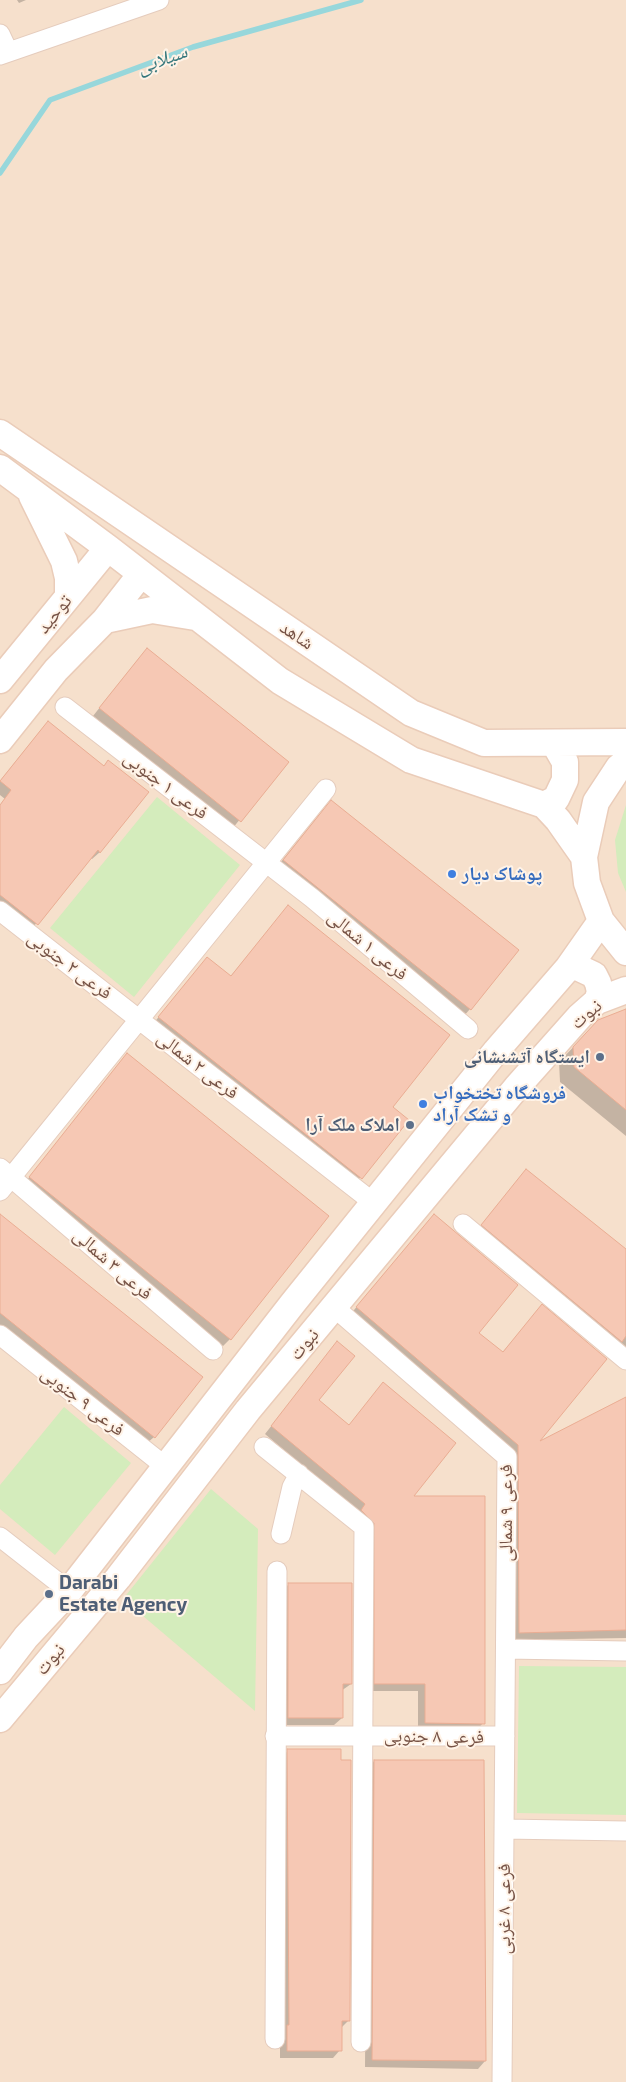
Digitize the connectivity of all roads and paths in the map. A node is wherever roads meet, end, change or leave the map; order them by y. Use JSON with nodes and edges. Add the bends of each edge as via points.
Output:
{"nodes":[{"id":1,"x":159,"y":0,"type":"edge"},
{"id":2,"x":0,"y":34,"type":"edge"},
{"id":3,"x":4,"y":53,"type":"edge"},
{"id":4,"x":0,"y":433,"type":"edge"},
{"id":5,"x":0,"y":468,"type":"edge"},
{"id":6,"x":28,"y":489,"type":"junction"},
{"id":7,"x":108,"y":548,"type":"junction"},
{"id":8,"x":142,"y":574,"type":"junction"},
{"id":9,"x":68,"y":596,"type":"junction"},
{"id":10,"x":197,"y":617,"type":"junction"},
{"id":11,"x":105,"y":620,"type":"junction"},
{"id":12,"x":0,"y":680,"type":"edge"},
{"id":13,"x":65,"y":708,"type":"dead end"},
{"id":14,"x":0,"y":740,"type":"edge"},
{"id":15,"x":626,"y":742,"type":"edge"},
{"id":16,"x":554,"y":743,"type":"junction"},
{"id":17,"x":626,"y":762,"type":"edge"},
{"id":18,"x":326,"y":789,"type":"dead end"},
{"id":19,"x":544,"y":805,"type":"junction"},
{"id":20,"x":584,"y":856,"type":"junction"},
{"id":21,"x":266,"y":863,"type":"junction"},
{"id":22,"x":0,"y":911,"type":"edge"},
{"id":23,"x":601,"y":921,"type":"junction"},
{"id":24,"x":626,"y":952,"type":"edge"},
{"id":25,"x":568,"y":968,"type":"junction"},
{"id":26,"x":626,"y":990,"type":"edge"},
{"id":27,"x":597,"y":1001,"type":"junction"},
{"id":28,"x":140,"y":1018,"type":"junction"},
{"id":29,"x":468,"y":1030,"type":"dead end"},
{"id":30,"x":4,"y":1178,"type":"edge"},
{"id":31,"x":374,"y":1203,"type":"junction"},
{"id":32,"x":463,"y":1224,"type":"dead end"},
{"id":33,"x":335,"y":1308,"type":"junction"},
{"id":34,"x":0,"y":1335,"type":"edge"},
{"id":35,"x":213,"y":1350,"type":"dead end"},
{"id":36,"x":626,"y":1360,"type":"edge"},
{"id":37,"x":264,"y":1447,"type":"dead end"},
{"id":38,"x":166,"y":1467,"type":"junction"},
{"id":39,"x":299,"y":1474,"type":"junction"},
{"id":40,"x":282,"y":1534,"type":"dead end"},
{"id":41,"x":0,"y":1537,"type":"edge"},
{"id":42,"x":276,"y":1571,"type":"dead end"},
{"id":43,"x":70,"y":1591,"type":"junction"},
{"id":44,"x":506,"y":1649,"type":"junction"},
{"id":45,"x":626,"y":1651,"type":"edge"},
{"id":46,"x":0,"y":1672,"type":"edge"},
{"id":47,"x":0,"y":1719,"type":"edge"},
{"id":48,"x":363,"y":1735,"type":"junction"},
{"id":49,"x":275,"y":1736,"type":"junction"},
{"id":50,"x":505,"y":1736,"type":"junction"},
{"id":51,"x":504,"y":1829,"type":"junction"},
{"id":52,"x":626,"y":1831,"type":"edge"},
{"id":53,"x":275,"y":2039,"type":"dead end"},
{"id":54,"x":361,"y":2042,"type":"dead end"},
{"id":55,"x":502,"y":2082,"type":"edge"}],
"edges":[{"from":1,"to":3,"type":"street"},
{"from":2,"to":3,"type":"street"},
{"from":4,"to":16,"type":"main road","name":"شاهد","via":[[411,713],[484,743]]},
{"from":5,"to":6,"type":"main road"},
{"from":6,"to":7,"type":"main road"},
{"from":6,"to":9,"type":"main road","via":[[64,561]]},
{"from":7,"to":8,"type":"main road"},
{"from":7,"to":9,"type":"main road","name":"توحید"},
{"from":8,"to":10,"type":"main road"},
{"from":8,"to":11,"type":"main road","name":"توحید"},
{"from":9,"to":12,"type":"main road","name":"توحید"},
{"from":10,"to":11,"type":"main road","via":[[152,610]]},
{"from":10,"to":19,"type":"main road","via":[[280,681],[411,760]]},
{"from":11,"to":14,"type":"main road","name":"توحید","via":[[56,670]]},
{"from":13,"to":21,"type":"street","name":"فرعی ۱ جنوبی"},
{"from":15,"to":16,"type":"main road","name":"شاهد"},
{"from":16,"to":19,"type":"main road","via":[[565,762],[565,780],[556,799]]},
{"from":17,"to":20,"type":"main road","via":[[619,767],[596,802]]},
{"from":18,"to":21,"type":"street"},
{"from":19,"to":20,"type":"main road"},
{"from":20,"to":23,"type":"main road","via":[[587,883]]},
{"from":21,"to":28,"type":"street"},
{"from":21,"to":29,"type":"street","name":"فرعی ۱ شمالی"},
{"from":22,"to":28,"type":"street","name":"فرعی ۲ جنوبی"},
{"from":23,"to":24,"type":"main road"},
{"from":23,"to":25,"type":"main road","name":"نبوت"},
{"from":25,"to":27,"type":"main road","via":[[577,967],[594,974],[600,992]]},
{"from":25,"to":31,"type":"main road","name":"نبوت","via":[[496,1051]]},
{"from":26,"to":27,"type":"main road","name":"نبوت"},
{"from":27,"to":33,"type":"main road","name":"نبوت","via":[[516,1088]]},
{"from":28,"to":30,"type":"street","via":[[76,1098]]},
{"from":28,"to":31,"type":"street","name":"فرعی ۲ شمالی"},
{"from":30,"to":35,"type":"street","name":"فرعی ۳ شمالی"},
{"from":31,"to":38,"type":"main road","name":"نبوت"},
{"from":32,"to":36,"type":"street"},
{"from":33,"to":44,"type":"street","name":"فرعی ۹ شمالی","via":[[507,1457]]},
{"from":33,"to":47,"type":"main road","name":"نبوت","via":[[248,1410],[118,1578]]},
{"from":34,"to":38,"type":"street","name":"فرعی ۹ جنوبی"},
{"from":37,"to":39,"type":"street"},
{"from":38,"to":43,"type":"main road","name":"نبوت"},
{"from":39,"to":40,"type":"street","via":[[292,1487]]},
{"from":39,"to":48,"type":"street","via":[[364,1526]]},
{"from":41,"to":43,"type":"street"},
{"from":42,"to":49,"type":"street"},
{"from":43,"to":46,"type":"main road","name":"نبوت","via":[[26,1636]]},
{"from":44,"to":45,"type":"street"},
{"from":44,"to":50,"type":"street","name":"فرعی ۹ شمالی"},
{"from":48,"to":49,"type":"street"},
{"from":48,"to":50,"type":"street","name":"فرعی ۸ جنوبی"},
{"from":48,"to":54,"type":"street"},
{"from":49,"to":53,"type":"street"},
{"from":50,"to":51,"type":"street","name":"فرعی ۸ غربی"},
{"from":51,"to":52,"type":"street"},
{"from":51,"to":55,"type":"street","name":"فرعی ۸ غربی"}]}
